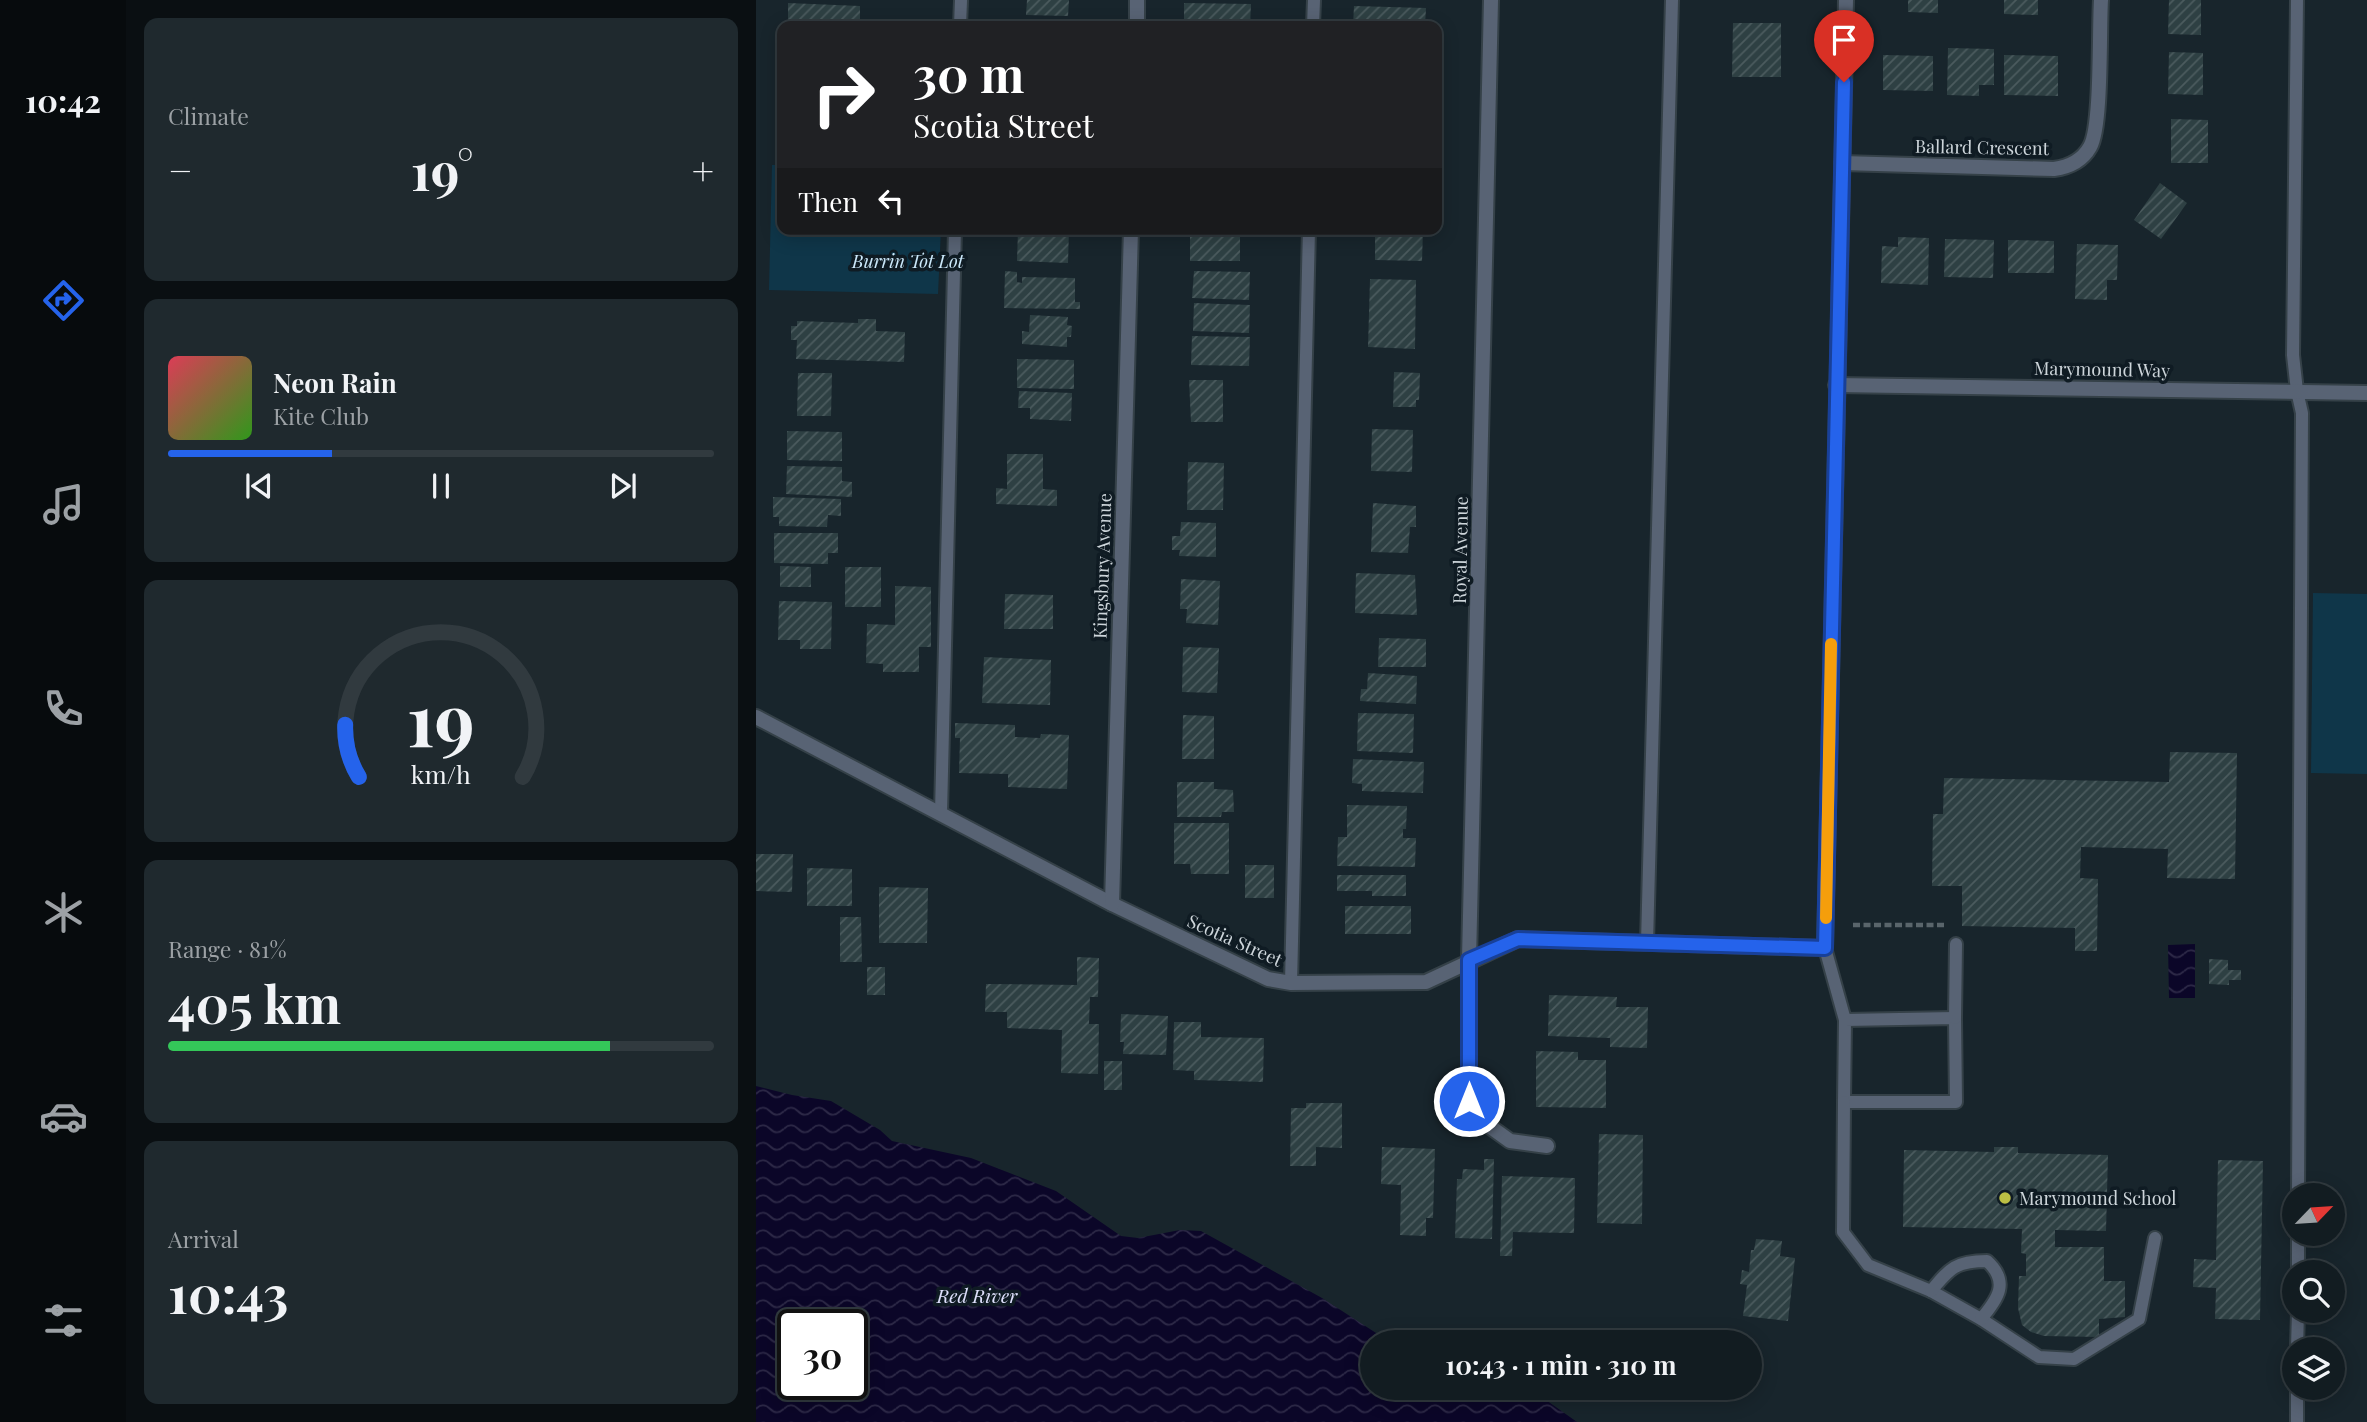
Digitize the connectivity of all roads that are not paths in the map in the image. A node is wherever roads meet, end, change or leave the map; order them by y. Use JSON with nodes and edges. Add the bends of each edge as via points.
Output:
{"nodes":[{"id":1,"x":961,"y":0,"type":"edge"},
{"id":2,"x":1138,"y":0,"type":"edge"},
{"id":3,"x":1314,"y":0,"type":"edge"},
{"id":4,"x":1492,"y":0,"type":"edge"},
{"id":5,"x":1672,"y":0,"type":"edge"},
{"id":6,"x":1846,"y":0,"type":"edge"},
{"id":7,"x":2101,"y":0,"type":"edge"},
{"id":8,"x":2297,"y":0,"type":"edge"},
{"id":9,"x":960,"y":21,"type":"edge"},
{"id":10,"x":1137,"y":21,"type":"edge"},
{"id":11,"x":1313,"y":21,"type":"edge"},
{"id":12,"x":1842,"y":163,"type":"junction"},
{"id":13,"x":956,"y":235,"type":"edge"},
{"id":14,"x":1131,"y":235,"type":"edge"},
{"id":15,"x":1308,"y":235,"type":"edge"},
{"id":16,"x":1836,"y":385,"type":"junction"},
{"id":17,"x":2297,"y":391,"type":"junction"},
{"id":18,"x":2367,"y":393,"type":"edge"},
{"id":19,"x":756,"y":717,"type":"edge"},
{"id":20,"x":941,"y":814,"type":"junction"},
{"id":21,"x":1112,"y":904,"type":"junction"},
{"id":22,"x":1647,"y":943,"type":"junction"},
{"id":23,"x":1956,"y":944,"type":"dead end"},
{"id":24,"x":1825,"y":948,"type":"junction"},
{"id":25,"x":1469,"y":960,"type":"junction"},
{"id":26,"x":1291,"y":984,"type":"junction"},
{"id":27,"x":1955,"y":1018,"type":"junction"},
{"id":28,"x":1845,"y":1020,"type":"junction"},
{"id":29,"x":1844,"y":1102,"type":"junction"},
{"id":30,"x":1547,"y":1146,"type":"dead end"},
{"id":31,"x":2298,"y":1183,"type":"edge"},
{"id":32,"x":2155,"y":1238,"type":"dead end"},
{"id":33,"x":1931,"y":1291,"type":"junction"},
{"id":34,"x":1982,"y":1318,"type":"junction"},
{"id":35,"x":2297,"y":1400,"type":"edge"},
{"id":36,"x":2297,"y":1422,"type":"edge"}],
"edges":[{"from":1,"to":9,"type":"lane"},
{"from":2,"to":10,"type":"street"},
{"from":3,"to":11,"type":"lane"},
{"from":4,"to":25,"type":"street","name":"Royal Avenue"},
{"from":5,"to":22,"type":"lane"},
{"from":6,"to":12,"type":"street"},
{"from":7,"to":12,"type":"street","name":"Ballard Crescent","via":[[2096,131],[2087,152],[2072,164],[2054,169]]},
{"from":8,"to":17,"type":"lane","via":[[2293,355]]},
{"from":12,"to":16,"type":"street"},
{"from":13,"to":20,"type":"lane"},
{"from":14,"to":21,"type":"street","name":"Kingsbury Avenue"},
{"from":15,"to":26,"type":"lane"},
{"from":16,"to":17,"type":"street","name":"Marymound Way"},
{"from":16,"to":24,"type":"street"},
{"from":17,"to":18,"type":"street","name":"Marymound Way"},
{"from":17,"to":31,"type":"lane","via":[[2302,413]]},
{"from":19,"to":20,"type":"street","name":"Scotia Street"},
{"from":20,"to":21,"type":"street","name":"Scotia Street"},
{"from":21,"to":26,"type":"street","name":"Scotia Street","via":[[1268,979]]},
{"from":22,"to":24,"type":"street","name":"Scotia Street"},
{"from":22,"to":25,"type":"street","name":"Scotia Street","via":[[1518,939]]},
{"from":23,"to":27,"type":"lane"},
{"from":24,"to":28,"type":"lane"},
{"from":25,"to":26,"type":"street","name":"Scotia Street","via":[[1426,982]]},
{"from":25,"to":30,"type":"street","name":"Royal Avenue","via":[[1469,1101],[1485,1123],[1510,1141]]},
{"from":27,"to":28,"type":"lane"},
{"from":27,"to":29,"type":"lane","via":[[1956,1102]]},
{"from":28,"to":29,"type":"lane"},
{"from":29,"to":33,"type":"lane","via":[[1843,1232],[1868,1265]]},
{"from":32,"to":34,"type":"lane","via":[[2139,1319],[2074,1359],[2039,1357]]},
{"from":33,"to":34,"type":"lane"},
{"from":33,"to":34,"type":"lane","via":[[1949,1269],[1966,1261],[1987,1261],[1997,1270],[2000,1288]]},
{"from":35,"to":36,"type":"lane"}]}
